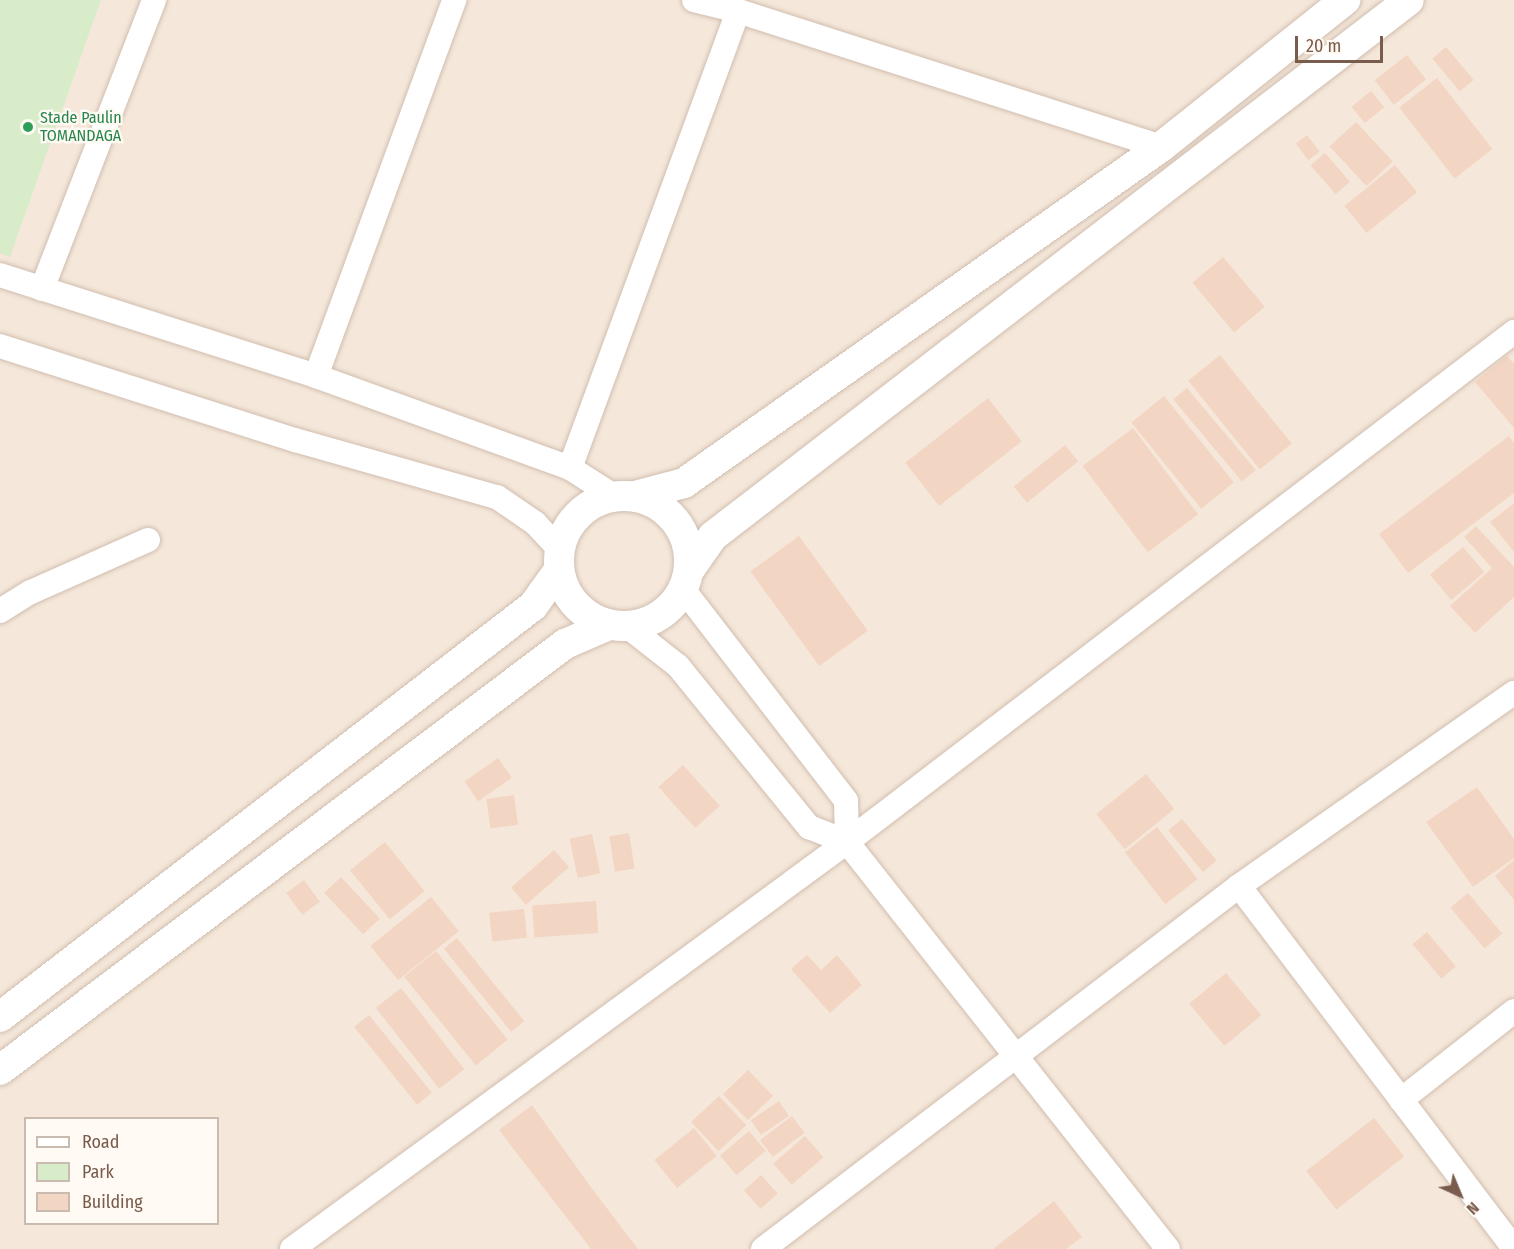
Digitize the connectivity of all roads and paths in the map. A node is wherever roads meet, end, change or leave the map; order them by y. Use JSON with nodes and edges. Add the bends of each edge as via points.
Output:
{"nodes":[{"id":1,"x":154,"y":0,"type":"edge"},
{"id":2,"x":453,"y":0,"type":"edge"},
{"id":3,"x":694,"y":0,"type":"edge"},
{"id":4,"x":1346,"y":0,"type":"edge"},
{"id":5,"x":1409,"y":0,"type":"edge"},
{"id":6,"x":738,"y":11,"type":"junction"},
{"id":7,"x":1161,"y":147,"type":"junction"},
{"id":8,"x":0,"y":275,"type":"edge"},
{"id":9,"x":42,"y":289,"type":"junction"},
{"id":10,"x":1514,"y":332,"type":"edge"},
{"id":11,"x":0,"y":346,"type":"edge"},
{"id":12,"x":316,"y":376,"type":"junction"},
{"id":13,"x":570,"y":468,"type":"junction"},
{"id":14,"x":624,"y":496,"type":"junction"},
{"id":15,"x":148,"y":540,"type":"dead end"},
{"id":16,"x":560,"y":560,"type":"junction"},
{"id":17,"x":687,"y":579,"type":"junction"},
{"id":18,"x":0,"y":611,"type":"edge"},
{"id":19,"x":618,"y":626,"type":"junction"},
{"id":20,"x":1514,"y":693,"type":"edge"},
{"id":21,"x":847,"y":842,"type":"junction"},
{"id":22,"x":1239,"y":886,"type":"junction"},
{"id":23,"x":1514,"y":1011,"type":"edge"},
{"id":24,"x":0,"y":1017,"type":"edge"},
{"id":25,"x":1013,"y":1056,"type":"junction"},
{"id":26,"x":0,"y":1070,"type":"edge"},
{"id":27,"x":1401,"y":1100,"type":"junction"},
{"id":28,"x":1514,"y":1248,"type":"edge"},
{"id":29,"x":292,"y":1249,"type":"edge"},
{"id":30,"x":763,"y":1249,"type":"edge"},
{"id":31,"x":1168,"y":1249,"type":"edge"}],
"edges":[{"from":1,"to":9,"type":"street"},
{"from":2,"to":12,"type":"street"},
{"from":3,"to":6,"type":"street"},
{"from":4,"to":7,"type":"street"},
{"from":5,"to":17,"type":"street","via":[[713,536]]},
{"from":6,"to":7,"type":"street"},
{"from":6,"to":13,"type":"street"},
{"from":7,"to":14,"type":"street","via":[[684,483]]},
{"from":8,"to":9,"type":"street"},
{"from":9,"to":12,"type":"street"},
{"from":10,"to":21,"type":"street"},
{"from":11,"to":16,"type":"street","via":[[295,440],[497,497],[535,523]]},
{"from":12,"to":13,"type":"street"},
{"from":13,"to":14,"type":"street"},
{"from":14,"to":16,"type":"street","via":[[595,502],[578,514],[566,531]]},
{"from":14,"to":17,"type":"street","via":[[654,502],[676,522],[689,549]]},
{"from":15,"to":18,"type":"street","via":[[31,592]]},
{"from":16,"to":19,"type":"street","via":[[573,602],[583,612]]},
{"from":16,"to":24,"type":"street","via":[[533,606]]},
{"from":17,"to":19,"type":"street","via":[[660,616]]},
{"from":17,"to":21,"type":"street","via":[[846,801]]},
{"from":19,"to":21,"type":"street","via":[[678,666],[809,827]]},
{"from":19,"to":26,"type":"street","via":[[565,644]]},
{"from":20,"to":22,"type":"street"},
{"from":21,"to":25,"type":"street"},
{"from":21,"to":29,"type":"street"},
{"from":22,"to":25,"type":"street"},
{"from":22,"to":27,"type":"street"},
{"from":23,"to":27,"type":"street"},
{"from":25,"to":30,"type":"street"},
{"from":25,"to":31,"type":"street"},
{"from":27,"to":28,"type":"street"}]}
